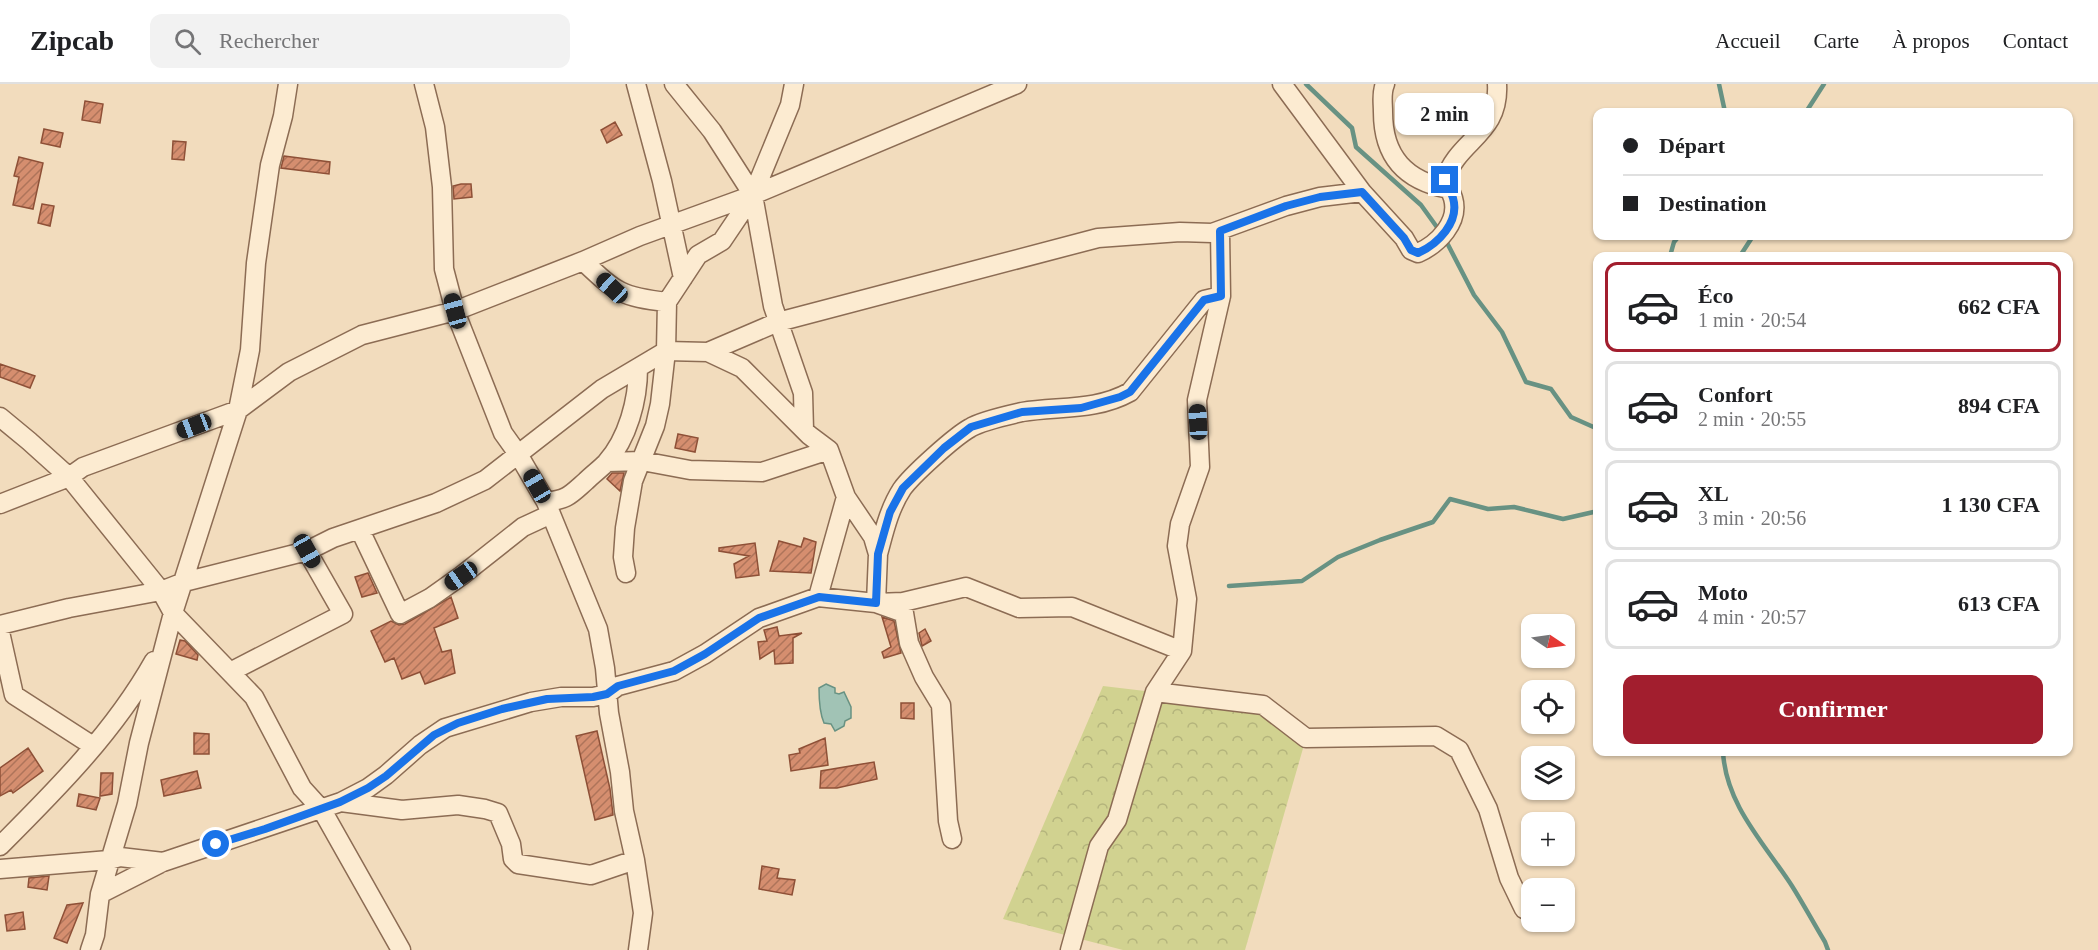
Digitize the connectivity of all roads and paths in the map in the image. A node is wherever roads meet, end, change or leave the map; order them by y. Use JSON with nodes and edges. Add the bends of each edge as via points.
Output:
{"nodes":[{"id":1,"x":288,"y":84,"type":"edge"},
{"id":2,"x":424,"y":84,"type":"edge"},
{"id":3,"x":636,"y":84,"type":"edge"},
{"id":4,"x":674,"y":84,"type":"edge"},
{"id":5,"x":794,"y":84,"type":"edge"},
{"id":6,"x":1017,"y":84,"type":"edge"},
{"id":7,"x":1282,"y":84,"type":"edge"},
{"id":8,"x":1374,"y":84,"type":"edge"},
{"id":9,"x":1385,"y":84,"type":"edge"},
{"id":10,"x":1497,"y":84,"type":"edge"},
{"id":11,"x":1383,"y":105,"type":"junction"},
{"id":12,"x":1449,"y":189,"type":"junction"},
{"id":13,"x":1362,"y":192,"type":"junction"},
{"id":14,"x":753,"y":195,"type":"junction"},
{"id":15,"x":670,"y":225,"type":"junction"},
{"id":16,"x":1220,"y":231,"type":"junction"},
{"id":17,"x":583,"y":261,"type":"junction"},
{"id":18,"x":682,"y":278,"type":"junction"},
{"id":19,"x":1221,"y":296,"type":"junction"},
{"id":20,"x":667,"y":302,"type":"junction"},
{"id":21,"x":455,"y":311,"type":"junction"},
{"id":22,"x":778,"y":321,"type":"junction"},
{"id":23,"x":666,"y":351,"type":"junction"},
{"id":24,"x":708,"y":352,"type":"junction"},
{"id":25,"x":638,"y":368,"type":"junction"},
{"id":26,"x":238,"y":410,"type":"junction"},
{"id":27,"x":0,"y":417,"type":"edge"},
{"id":28,"x":804,"y":430,"type":"junction"},
{"id":29,"x":829,"y":450,"type":"junction"},
{"id":30,"x":518,"y":454,"type":"junction"},
{"id":31,"x":642,"y":461,"type":"junction"},
{"id":32,"x":607,"y":462,"type":"junction"},
{"id":33,"x":69,"y":477,"type":"junction"},
{"id":34,"x":846,"y":497,"type":"junction"},
{"id":35,"x":0,"y":504,"type":"edge"},
{"id":36,"x":549,"y":508,"type":"junction"},
{"id":37,"x":360,"y":530,"type":"junction"},
{"id":38,"x":307,"y":551,"type":"junction"},
{"id":39,"x":878,"y":554,"type":"junction"},
{"id":40,"x":626,"y":573,"type":"dead end"},
{"id":41,"x":184,"y":582,"type":"junction"},
{"id":42,"x":161,"y":591,"type":"junction"},
{"id":43,"x":819,"y":597,"type":"junction"},
{"id":44,"x":876,"y":603,"type":"junction"},
{"id":45,"x":173,"y":613,"type":"junction"},
{"id":46,"x":0,"y":625,"type":"edge"},
{"id":47,"x":0,"y":632,"type":"edge"},
{"id":48,"x":165,"y":643,"type":"junction"},
{"id":49,"x":1182,"y":651,"type":"junction"},
{"id":50,"x":231,"y":672,"type":"junction"},
{"id":51,"x":1155,"y":692,"type":"junction"},
{"id":52,"x":607,"y":694,"type":"junction"},
{"id":53,"x":93,"y":746,"type":"junction"},
{"id":54,"x":340,"y":802,"type":"junction"},
{"id":55,"x":322,"y":810,"type":"junction"},
{"id":56,"x":952,"y":839,"type":"dead end"},
{"id":57,"x":0,"y":846,"type":"edge"},
{"id":58,"x":109,"y":860,"type":"junction"},
{"id":59,"x":635,"y":860,"type":"junction"},
{"id":60,"x":163,"y":862,"type":"junction"},
{"id":61,"x":0,"y":869,"type":"edge"},
{"id":62,"x":100,"y":894,"type":"junction"},
{"id":63,"x":1521,"y":903,"type":"edge"},
{"id":64,"x":90,"y":950,"type":"edge"},
{"id":65,"x":401,"y":950,"type":"edge"},
{"id":66,"x":638,"y":950,"type":"edge"},
{"id":67,"x":1070,"y":950,"type":"edge"}],
"edges":[{"from":1,"to":26,"type":"street","via":[[270,165],[256,263],[250,350]]},
{"from":2,"to":21,"type":"street","via":[[435,127],[442,187],[444,269]]},
{"from":3,"to":15,"type":"street"},
{"from":4,"to":14,"type":"street","via":[[712,131]]},
{"from":5,"to":14,"type":"street","via":[[790,105]]},
{"from":6,"to":14,"type":"street"},
{"from":7,"to":13,"type":"street"},
{"from":8,"to":11,"type":"street"},
{"from":9,"to":11,"type":"street"},
{"from":10,"to":12,"type":"street","via":[[1498,100],[1491,120],[1449,168],[1445,180]]},
{"from":11,"to":12,"type":"street","via":[[1383,126],[1395,160],[1428,185]]},
{"from":12,"to":13,"type":"street","via":[[1454,200],[1449,227],[1431,247],[1418,253],[1411,250]]},
{"from":13,"to":16,"type":"street","via":[[1286,206]]},
{"from":14,"to":15,"type":"street"},
{"from":14,"to":18,"type":"street","via":[[722,240],[698,255]]},
{"from":14,"to":22,"type":"street"},
{"from":15,"to":17,"type":"street"},
{"from":15,"to":18,"type":"street"},
{"from":16,"to":19,"type":"street"},
{"from":16,"to":22,"type":"street","via":[[1098,238]]},
{"from":17,"to":20,"type":"street","via":[[625,295]]},
{"from":17,"to":21,"type":"street"},
{"from":18,"to":20,"type":"street"},
{"from":19,"to":39,"type":"street","via":[[1204,300],[1130,392],[1081,408],[1022,412],[971,427],[903,488],[890,512]]},
{"from":19,"to":49,"type":"street","via":[[1197,400],[1200,467],[1180,524],[1177,546],[1187,599]]},
{"from":20,"to":23,"type":"street"},
{"from":21,"to":26,"type":"street","via":[[362,335],[289,372]]},
{"from":21,"to":30,"type":"street","via":[[503,433]]},
{"from":22,"to":24,"type":"street"},
{"from":22,"to":28,"type":"street","via":[[803,393]]},
{"from":23,"to":24,"type":"street"},
{"from":23,"to":25,"type":"street"},
{"from":23,"to":31,"type":"street","via":[[660,404]]},
{"from":24,"to":28,"type":"street","via":[[742,368]]},
{"from":25,"to":30,"type":"street","via":[[602,389]]},
{"from":25,"to":32,"type":"street","via":[[629,422]]},
{"from":26,"to":33,"type":"street","via":[[83,467]]},
{"from":26,"to":41,"type":"street"},
{"from":27,"to":33,"type":"street"},
{"from":28,"to":29,"type":"street"},
{"from":29,"to":31,"type":"street","via":[[762,472],[690,470]]},
{"from":29,"to":34,"type":"street"},
{"from":30,"to":36,"type":"street"},
{"from":30,"to":37,"type":"street","via":[[485,480]]},
{"from":31,"to":32,"type":"street"},
{"from":31,"to":40,"type":"street","via":[[633,481],[625,528]]},
{"from":32,"to":36,"type":"street","via":[[564,500]]},
{"from":33,"to":35,"type":"street"},
{"from":33,"to":42,"type":"street"},
{"from":34,"to":39,"type":"street","via":[[873,537]]},
{"from":34,"to":43,"type":"street"},
{"from":36,"to":37,"type":"street","via":[[461,576],[400,614]]},
{"from":36,"to":52,"type":"street","via":[[598,629]]},
{"from":37,"to":38,"type":"street"},
{"from":38,"to":41,"type":"street"},
{"from":38,"to":50,"type":"street","via":[[343,614]]},
{"from":39,"to":44,"type":"street"},
{"from":41,"to":42,"type":"street"},
{"from":41,"to":45,"type":"street"},
{"from":42,"to":45,"type":"street"},
{"from":42,"to":46,"type":"street"},
{"from":43,"to":44,"type":"street"},
{"from":43,"to":52,"type":"street","via":[[759,618],[674,671],[618,686]]},
{"from":44,"to":49,"type":"street","via":[[903,602],[966,587],[1019,608],[1072,608]]},
{"from":44,"to":56,"type":"street","via":[[904,613],[909,643],[941,705]]},
{"from":45,"to":48,"type":"street"},
{"from":45,"to":50,"type":"street"},
{"from":47,"to":53,"type":"street","via":[[14,695]]},
{"from":48,"to":53,"type":"street","via":[[128,704]]},
{"from":48,"to":58,"type":"street","via":[[127,804]]},
{"from":49,"to":51,"type":"street"},
{"from":50,"to":55,"type":"street","via":[[254,698],[302,788]]},
{"from":51,"to":63,"type":"street","via":[[1263,705],[1306,738],[1436,736],[1459,750],[1488,809],[1509,878]]},
{"from":51,"to":67,"type":"street","via":[[1117,820],[1099,846]]},
{"from":52,"to":54,"type":"street","via":[[547,699],[458,723],[434,735],[386,776]]},
{"from":52,"to":59,"type":"street"},
{"from":53,"to":57,"type":"street"},
{"from":54,"to":55,"type":"street"},
{"from":54,"to":59,"type":"street","via":[[402,810],[458,805],[498,813],[512,843],[513,860],[518,864],[591,875]]},
{"from":55,"to":60,"type":"street"},
{"from":55,"to":65,"type":"street"},
{"from":58,"to":60,"type":"street","via":[[120,857]]},
{"from":58,"to":61,"type":"street"},
{"from":58,"to":62,"type":"street"},
{"from":59,"to":66,"type":"street","via":[[643,913]]},
{"from":60,"to":62,"type":"street"},
{"from":62,"to":64,"type":"street"}]}
